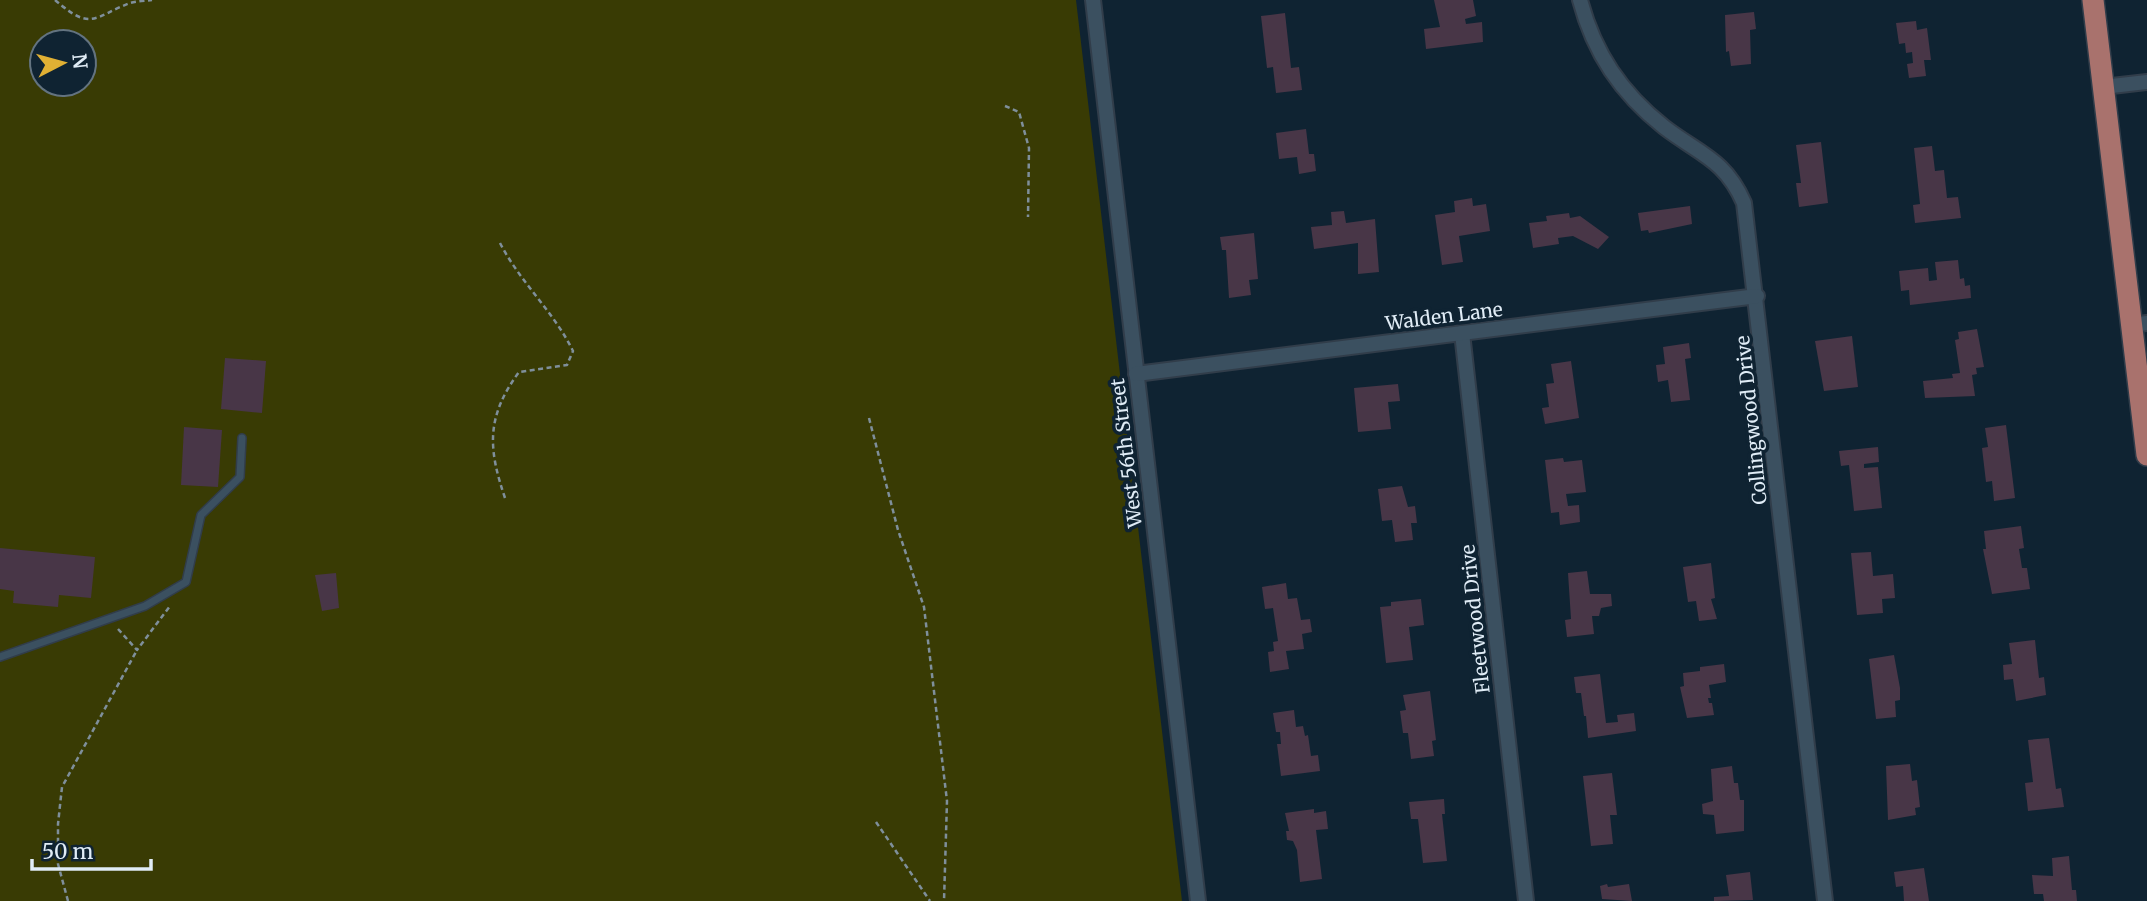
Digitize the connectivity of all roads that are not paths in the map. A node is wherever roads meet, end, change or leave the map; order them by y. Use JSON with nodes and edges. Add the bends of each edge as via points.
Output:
{"nodes":[{"id":1,"x":1093,"y":0,"type":"edge"},
{"id":2,"x":1580,"y":0,"type":"edge"},
{"id":3,"x":2093,"y":0,"type":"edge"},
{"id":4,"x":2147,"y":82,"type":"edge"},
{"id":5,"x":2103,"y":87,"type":"junction"},
{"id":6,"x":1757,"y":296,"type":"junction"},
{"id":7,"x":2140,"y":324,"type":"edge"},
{"id":8,"x":1462,"y":333,"type":"junction"},
{"id":9,"x":1136,"y":374,"type":"junction"},
{"id":10,"x":242,"y":438,"type":"dead end"},
{"id":11,"x":2147,"y":455,"type":"edge"},
{"id":12,"x":0,"y":657,"type":"edge"},
{"id":13,"x":1198,"y":901,"type":"edge"},
{"id":14,"x":1526,"y":901,"type":"edge"},
{"id":15,"x":1825,"y":901,"type":"edge"}],
"edges":[{"from":1,"to":9,"type":"street","name":"West 56th Street"},
{"from":2,"to":6,"type":"street","name":"Collingwood Drive","via":[[1597,50],[1621,86],[1664,127],[1715,159],[1738,189],[1748,217]]},
{"from":3,"to":5,"type":"main road"},
{"from":4,"to":5,"type":"street"},
{"from":5,"to":7,"type":"main road"},
{"from":6,"to":8,"type":"street","name":"Walden Lane"},
{"from":6,"to":15,"type":"street","name":"Collingwood Drive"},
{"from":7,"to":11,"type":"main road"},
{"from":8,"to":9,"type":"street","name":"Walden Lane"},
{"from":8,"to":14,"type":"street","name":"Fleetwood Drive"},
{"from":9,"to":13,"type":"street","name":"West 56th Street"},
{"from":10,"to":12,"type":"lane","via":[[240,477],[201,515],[186,582],[145,606]]}]}
